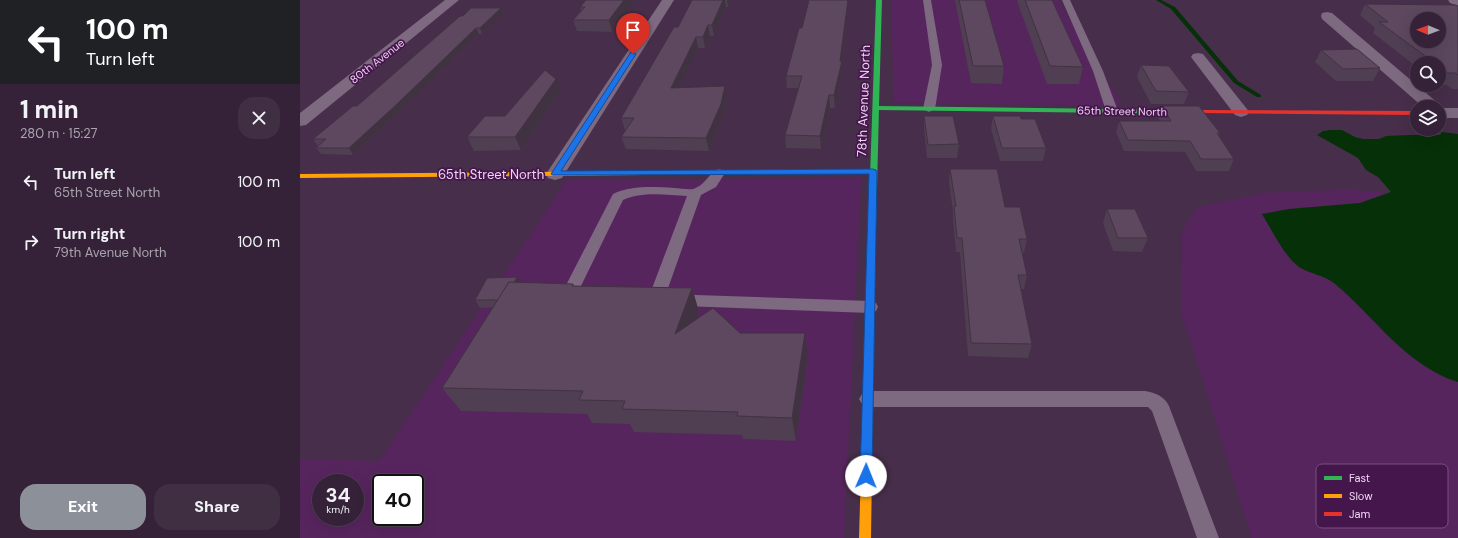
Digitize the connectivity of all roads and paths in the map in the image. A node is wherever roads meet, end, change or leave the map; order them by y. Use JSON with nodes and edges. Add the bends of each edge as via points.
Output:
{"nodes":[{"id":1,"x":453,"y":0,"type":"edge"},
{"id":2,"x":668,"y":0,"type":"edge"},
{"id":3,"x":879,"y":0,"type":"edge"},
{"id":4,"x":927,"y":0,"type":"edge"},
{"id":5,"x":1066,"y":0,"type":"edge"},
{"id":6,"x":1454,"y":0,"type":"edge"},
{"id":7,"x":1458,"y":2,"type":"edge"},
{"id":8,"x":1327,"y":16,"type":"dead end"},
{"id":9,"x":1198,"y":57,"type":"dead end"},
{"id":10,"x":1425,"y":100,"type":"edge"},
{"id":11,"x":876,"y":108,"type":"junction"},
{"id":12,"x":929,"y":109,"type":"junction"},
{"id":13,"x":1112,"y":111,"type":"junction"},
{"id":14,"x":1241,"y":112,"type":"junction"},
{"id":15,"x":1410,"y":113,"type":"edge"},
{"id":16,"x":1446,"y":113,"type":"edge"},
{"id":17,"x":1458,"y":113,"type":"edge"},
{"id":18,"x":300,"y":121,"type":"edge"},
{"id":19,"x":873,"y":171,"type":"junction"},
{"id":20,"x":719,"y":173,"type":"junction"},
{"id":21,"x":555,"y":174,"type":"junction"},
{"id":22,"x":300,"y":176,"type":"edge"},
{"id":23,"x":695,"y":193,"type":"junction"},
{"id":24,"x":601,"y":298,"type":"edge"},
{"id":25,"x":640,"y":298,"type":"edge"},
{"id":26,"x":656,"y":299,"type":"junction"},
{"id":27,"x":870,"y":307,"type":"junction"},
{"id":28,"x":868,"y":399,"type":"junction"},
{"id":29,"x":865,"y":538,"type":"edge"},
{"id":30,"x":1208,"y":538,"type":"edge"}],
"edges":[{"from":1,"to":18,"type":"street","name":"80th Avenue"},
{"from":2,"to":21,"type":"street"},
{"from":3,"to":11,"type":"street","name":"78th Avenue North"},
{"from":4,"to":12,"type":"lane","via":[[937,65]]},
{"from":5,"to":13,"type":"lane","via":[[1098,71]]},
{"from":6,"to":7,"type":"street"},
{"from":8,"to":10,"type":"street"},
{"from":9,"to":14,"type":"street"},
{"from":11,"to":12,"type":"street","name":"65th Street North"},
{"from":11,"to":19,"type":"street","name":"78th Avenue North"},
{"from":12,"to":13,"type":"street","name":"65th Street North"},
{"from":13,"to":14,"type":"street","name":"65th Street North"},
{"from":14,"to":15,"type":"street","name":"65th Street North"},
{"from":16,"to":17,"type":"street"},
{"from":19,"to":20,"type":"street","name":"65th Street North"},
{"from":19,"to":27,"type":"street","name":"78th Avenue North"},
{"from":20,"to":21,"type":"street","name":"65th Street North"},
{"from":20,"to":23,"type":"lane","via":[[711,184]]},
{"from":21,"to":22,"type":"street","name":"65th Street North"},
{"from":23,"to":24,"type":"lane","via":[[636,191],[618,197],[572,289],[578,297]]},
{"from":23,"to":26,"type":"lane"},
{"from":25,"to":26,"type":"lane"},
{"from":26,"to":27,"type":"lane"},
{"from":27,"to":28,"type":"street","name":"78th Avenue North"},
{"from":28,"to":29,"type":"street","name":"78th Avenue North"},
{"from":28,"to":30,"type":"lane","via":[[1153,400],[1160,406]]}]}
